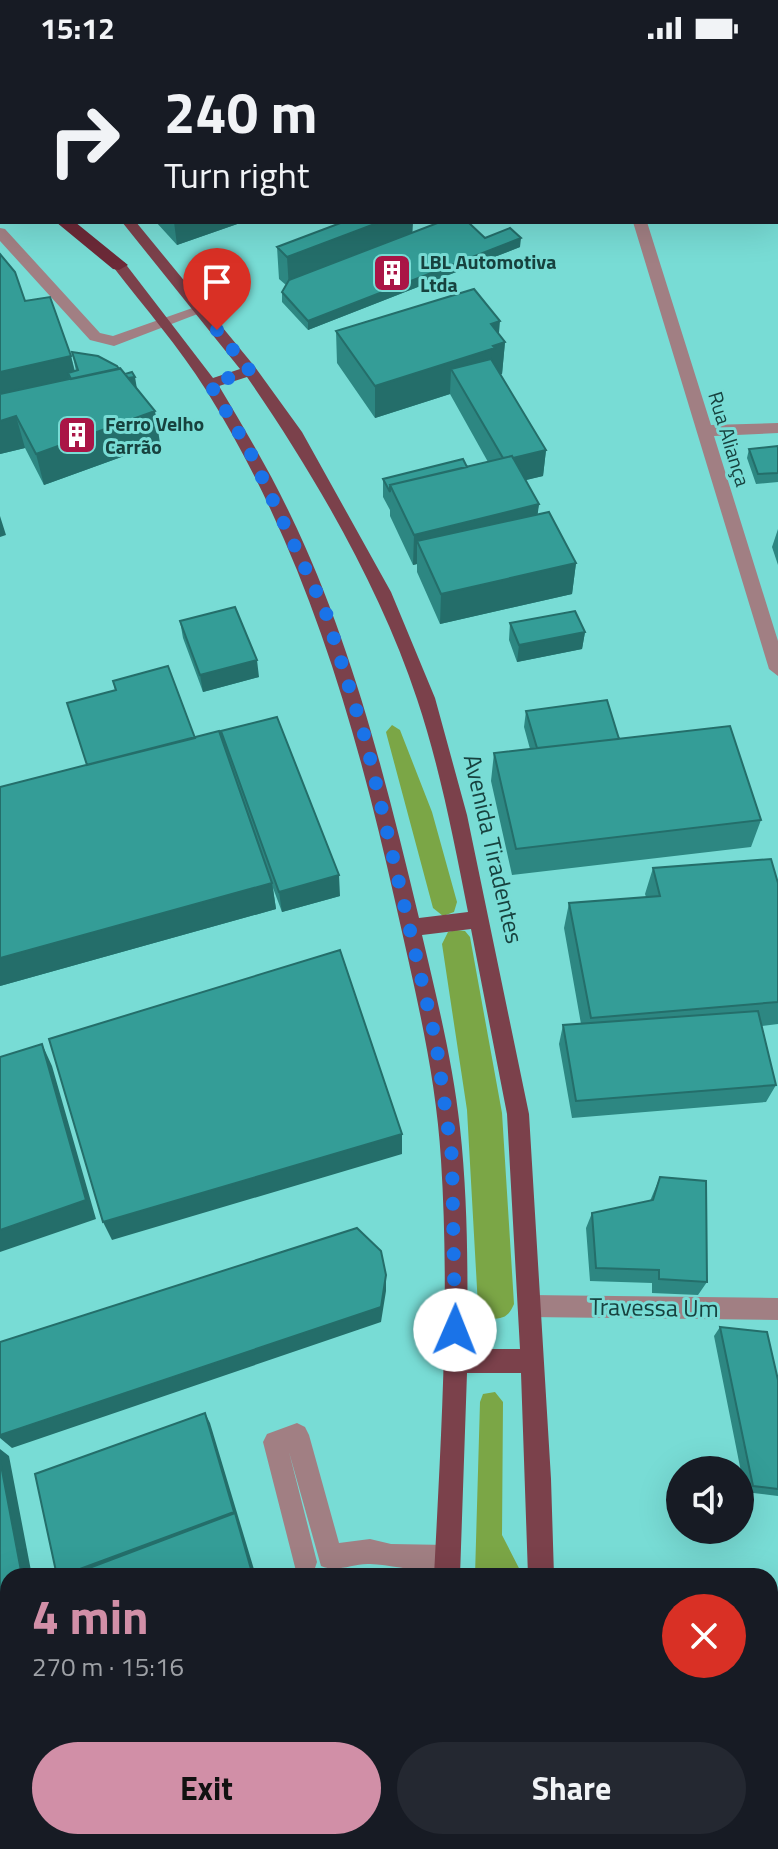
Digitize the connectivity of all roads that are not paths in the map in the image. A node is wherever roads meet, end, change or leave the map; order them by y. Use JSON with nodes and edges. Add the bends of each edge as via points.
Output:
{"nodes":[{"id":1,"x":67,"y":224,"type":"edge"},
{"id":2,"x":79,"y":224,"type":"edge"},
{"id":3,"x":131,"y":224,"type":"edge"},
{"id":4,"x":641,"y":224,"type":"edge"},
{"id":5,"x":0,"y":232,"type":"edge"},
{"id":6,"x":119,"y":265,"type":"junction"},
{"id":7,"x":201,"y":310,"type":"junction"},
{"id":8,"x":163,"y":323,"type":"junction"},
{"id":9,"x":250,"y":371,"type":"junction"},
{"id":10,"x":210,"y":384,"type":"junction"},
{"id":11,"x":778,"y":428,"type":"edge"},
{"id":12,"x":705,"y":431,"type":"junction"},
{"id":13,"x":772,"y":626,"type":"edge"},
{"id":14,"x":778,"y":669,"type":"edge"},
{"id":15,"x":479,"y":919,"type":"junction"},
{"id":16,"x":411,"y":928,"type":"junction"},
{"id":17,"x":529,"y":1306,"type":"junction"},
{"id":18,"x":778,"y":1309,"type":"edge"},
{"id":19,"x":455,"y":1361,"type":"junction"},
{"id":20,"x":533,"y":1361,"type":"junction"},
{"id":21,"x":305,"y":1562,"type":"dead end"},
{"id":22,"x":448,"y":1566,"type":"edge"},
{"id":23,"x":541,"y":1568,"type":"edge"}],
"edges":[{"from":1,"to":6,"type":"highway"},
{"from":2,"to":6,"type":"highway"},
{"from":3,"to":7,"type":"main road","name":"Avenida Tiradentes"},
{"from":4,"to":12,"type":"street","name":"Rua Aliança"},
{"from":5,"to":8,"type":"street","via":[[95,337],[114,341]]},
{"from":6,"to":8,"type":"main road"},
{"from":7,"to":8,"type":"street"},
{"from":7,"to":9,"type":"main road","name":"Avenida Tiradentes"},
{"from":8,"to":10,"type":"main road"},
{"from":9,"to":10,"type":"main road"},
{"from":9,"to":15,"type":"main road","name":"Avenida Tiradentes","via":[[326,487],[403,641],[426,698],[458,815]]},
{"from":10,"to":16,"type":"main road","via":[[256,462],[325,610],[359,713]]},
{"from":11,"to":12,"type":"street"},
{"from":12,"to":13,"type":"street","name":"Rua Aliança"},
{"from":13,"to":14,"type":"street","name":"Rua Aliança"},
{"from":15,"to":16,"type":"main road"},
{"from":15,"to":17,"type":"main road","name":"Avenida Tiradentes","via":[[518,1114]]},
{"from":16,"to":19,"type":"main road","via":[[436,1042],[452,1157]]},
{"from":17,"to":18,"type":"street","name":"Travessa Um"},
{"from":17,"to":20,"type":"main road","name":"Avenida Tiradentes"},
{"from":19,"to":20,"type":"main road"},
{"from":19,"to":22,"type":"main road"},
{"from":20,"to":23,"type":"main road","name":"Avenida Tiradentes"},
{"from":21,"to":22,"type":"street","via":[[275,1442],[297,1435],[330,1557],[370,1551]]}]}
